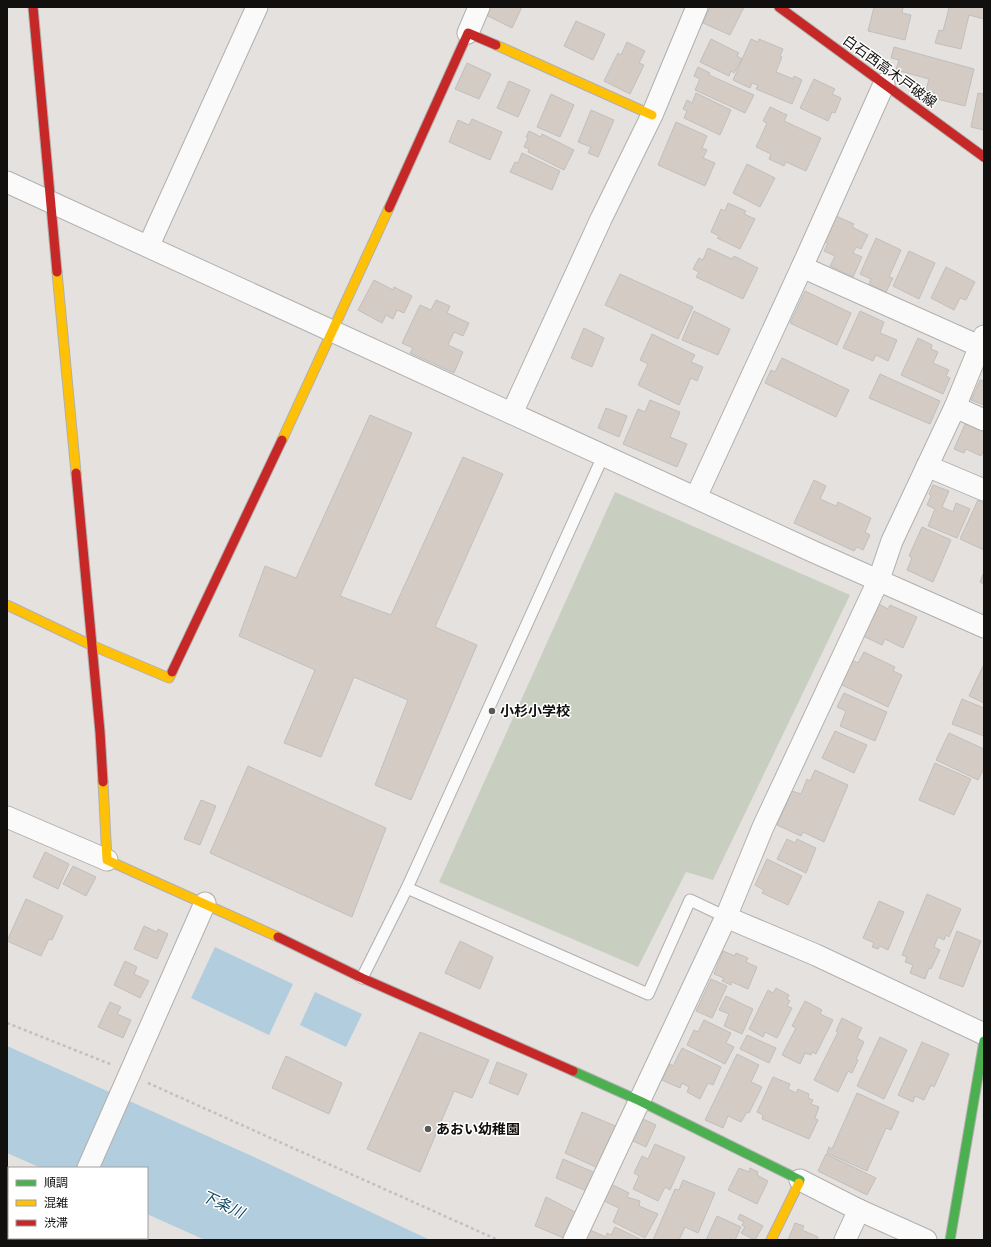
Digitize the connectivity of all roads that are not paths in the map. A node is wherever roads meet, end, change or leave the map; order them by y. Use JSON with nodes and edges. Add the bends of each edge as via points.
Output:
{"nodes":[{"id":1,"x":33,"y":7,"type":"edge"},
{"id":2,"x":257,"y":7,"type":"edge"},
{"id":3,"x":479,"y":7,"type":"edge"},
{"id":4,"x":697,"y":7,"type":"edge"},
{"id":5,"x":779,"y":7,"type":"edge"},
{"id":6,"x":468,"y":33,"type":"junction"},
{"id":7,"x":884,"y":84,"type":"junction"},
{"id":8,"x":652,"y":115,"type":"junction"},
{"id":9,"x":984,"y":157,"type":"edge"},
{"id":10,"x":7,"y":182,"type":"edge"},
{"id":11,"x":52,"y":203,"type":"junction"},
{"id":12,"x":149,"y":246,"type":"junction"},
{"id":13,"x":802,"y":267,"type":"junction"},
{"id":14,"x":334,"y":331,"type":"junction"},
{"id":15,"x":982,"y":341,"type":"edge"},
{"id":16,"x":955,"y":408,"type":"junction"},
{"id":17,"x":512,"y":413,"type":"junction"},
{"id":18,"x":984,"y":420,"type":"edge"},
{"id":19,"x":604,"y":454,"type":"junction"},
{"id":20,"x":927,"y":466,"type":"junction"},
{"id":21,"x":984,"y":490,"type":"edge"},
{"id":22,"x":696,"y":497,"type":"junction"},
{"id":23,"x":879,"y":579,"type":"junction"},
{"id":24,"x":7,"y":605,"type":"edge"},
{"id":25,"x":984,"y":627,"type":"edge"},
{"id":26,"x":91,"y":645,"type":"junction"},
{"id":27,"x":7,"y":817,"type":"edge"},
{"id":28,"x":107,"y":860,"type":"junction"},
{"id":29,"x":407,"y":888,"type":"junction"},
{"id":30,"x":204,"y":903,"type":"junction"},
{"id":31,"x":726,"y":917,"type":"junction"},
{"id":32,"x":362,"y":978,"type":"junction"},
{"id":33,"x":984,"y":1034,"type":"edge"},
{"id":34,"x":984,"y":1041,"type":"edge"},
{"id":35,"x":640,"y":1101,"type":"junction"},
{"id":36,"x":88,"y":1167,"type":"edge"},
{"id":37,"x":800,"y":1180,"type":"junction"},
{"id":38,"x":859,"y":1210,"type":"junction"},
{"id":39,"x":574,"y":1240,"type":"edge"},
{"id":40,"x":771,"y":1240,"type":"edge"},
{"id":41,"x":845,"y":1240,"type":"edge"},
{"id":42,"x":926,"y":1240,"type":"edge"},
{"id":43,"x":950,"y":1240,"type":"edge"}],
"edges":[{"from":1,"to":11,"type":"street"},
{"from":2,"to":12,"type":"street"},
{"from":3,"to":6,"type":"street"},
{"from":4,"to":8,"type":"street"},
{"from":5,"to":7,"type":"street","name":"白石西高木戸破線"},
{"from":6,"to":8,"type":"street"},
{"from":6,"to":14,"type":"street"},
{"from":7,"to":9,"type":"street","name":"白石西高木戸破線"},
{"from":7,"to":13,"type":"street"},
{"from":8,"to":17,"type":"street"},
{"from":10,"to":11,"type":"street"},
{"from":11,"to":12,"type":"street"},
{"from":11,"to":26,"type":"street"},
{"from":12,"to":14,"type":"street"},
{"from":13,"to":15,"type":"street"},
{"from":13,"to":22,"type":"street"},
{"from":14,"to":17,"type":"street"},
{"from":14,"to":26,"type":"street","via":[[169,678]]},
{"from":15,"to":16,"type":"street"},
{"from":16,"to":18,"type":"street"},
{"from":16,"to":20,"type":"street"},
{"from":17,"to":19,"type":"street"},
{"from":19,"to":22,"type":"street"},
{"from":19,"to":29,"type":"lane"},
{"from":20,"to":21,"type":"street"},
{"from":20,"to":23,"type":"street","via":[[892,541]]},
{"from":22,"to":23,"type":"street"},
{"from":23,"to":25,"type":"street"},
{"from":23,"to":31,"type":"street","via":[[763,827]]},
{"from":24,"to":26,"type":"street"},
{"from":26,"to":28,"type":"street","via":[[100,732]]},
{"from":27,"to":28,"type":"street"},
{"from":28,"to":30,"type":"street"},
{"from":29,"to":31,"type":"lane","via":[[648,994],[690,900]]},
{"from":29,"to":32,"type":"lane"},
{"from":30,"to":32,"type":"street"},
{"from":30,"to":36,"type":"street"},
{"from":31,"to":33,"type":"street","via":[[816,955]]},
{"from":31,"to":35,"type":"street"},
{"from":32,"to":35,"type":"street"},
{"from":34,"to":43,"type":"street"},
{"from":35,"to":37,"type":"street"},
{"from":35,"to":39,"type":"street"},
{"from":37,"to":38,"type":"street"},
{"from":37,"to":40,"type":"street"},
{"from":38,"to":41,"type":"street"},
{"from":38,"to":42,"type":"street"}]}
